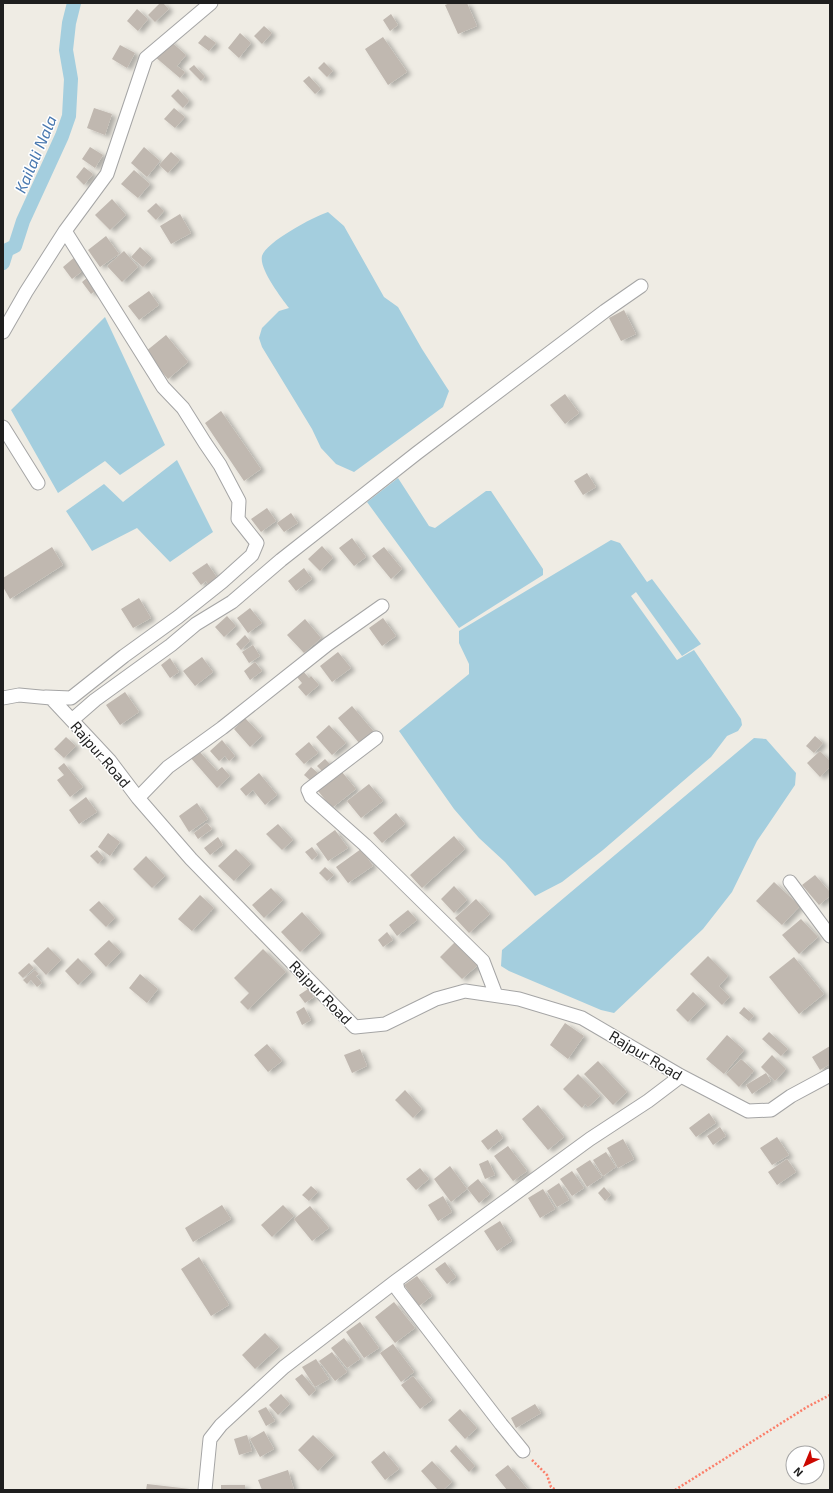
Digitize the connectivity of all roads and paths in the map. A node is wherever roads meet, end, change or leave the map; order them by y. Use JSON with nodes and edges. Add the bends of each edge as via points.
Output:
{"nodes":[{"id":1,"x":211,"y":3,"type":"edge"},
{"id":2,"x":65,"y":231,"type":"junction"},
{"id":3,"x":641,"y":286,"type":"dead end"},
{"id":4,"x":3,"y":332,"type":"edge"},
{"id":5,"x":3,"y":427,"type":"edge"},
{"id":6,"x":38,"y":483,"type":"dead end"},
{"id":7,"x":382,"y":606,"type":"dead end"},
{"id":8,"x":40,"y":697,"type":"junction"},
{"id":9,"x":3,"y":698,"type":"edge"},
{"id":10,"x":72,"y":720,"type":"junction"},
{"id":11,"x":376,"y":738,"type":"dead end"},
{"id":12,"x":138,"y":798,"type":"junction"},
{"id":13,"x":790,"y":882,"type":"dead end"},
{"id":14,"x":830,"y":936,"type":"edge"},
{"id":15,"x":496,"y":995,"type":"junction"},
{"id":16,"x":681,"y":1076,"type":"junction"},
{"id":17,"x":830,"y":1076,"type":"edge"},
{"id":18,"x":396,"y":1281,"type":"junction"},
{"id":19,"x":830,"y":1395,"type":"edge"},
{"id":20,"x":523,"y":1451,"type":"joint"},
{"id":21,"x":205,"y":1490,"type":"edge"},
{"id":22,"x":556,"y":1490,"type":"edge"},
{"id":23,"x":675,"y":1490,"type":"edge"}],
"edges":[{"from":1,"to":2,"type":"street","via":[[146,58],[107,174]]},
{"from":2,"to":4,"type":"street"},
{"from":2,"to":8,"type":"street","via":[[163,388],[183,408],[220,465],[239,501],[238,519],[257,543],[252,556],[222,582],[71,698]]},
{"from":3,"to":10,"type":"street","via":[[417,453],[232,602],[196,624]]},
{"from":5,"to":6,"type":"street"},
{"from":7,"to":12,"type":"street","via":[[328,644],[168,767]]},
{"from":8,"to":9,"type":"street","name":"Rajpur Road","via":[[19,695]]},
{"from":8,"to":10,"type":"street","name":"Rajpur Road","via":[[51,698]]},
{"from":10,"to":12,"type":"street","name":"Rajpur Road","via":[[110,761]]},
{"from":11,"to":15,"type":"street","via":[[308,790],[311,797],[365,845],[483,961]]},
{"from":12,"to":15,"type":"street","name":"Rajpur Road","via":[[191,859],[355,1027],[385,1024],[436,999],[465,991]]},
{"from":13,"to":14,"type":"street"},
{"from":15,"to":16,"type":"street","name":"Rajpur Road","via":[[519,999],[582,1018]]},
{"from":16,"to":17,"type":"street","name":"Rajpur Road","via":[[748,1111],[771,1110],[791,1096]]},
{"from":16,"to":18,"type":"street"},
{"from":18,"to":20,"type":"street","via":[[398,1290]]},
{"from":18,"to":21,"type":"street","via":[[284,1367],[221,1424],[210,1440]]},
{"from":19,"to":23,"type":"path"},
{"from":20,"to":22,"type":"path","via":[[546,1475],[551,1487]]}]}
